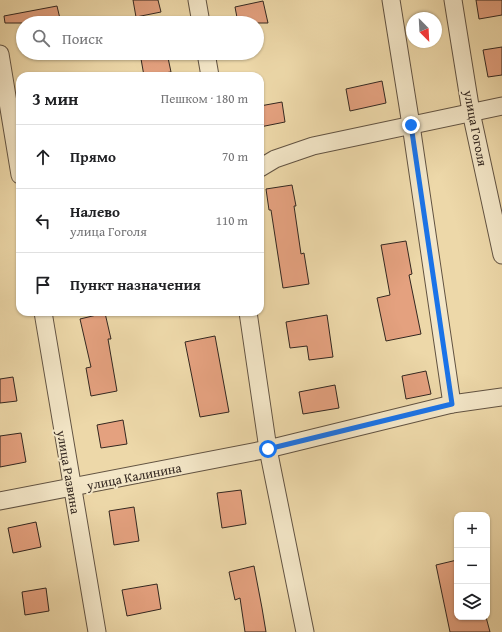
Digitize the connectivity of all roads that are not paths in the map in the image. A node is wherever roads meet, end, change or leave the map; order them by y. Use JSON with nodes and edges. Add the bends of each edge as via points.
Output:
{"nodes":[{"id":1,"x":197,"y":0,"type":"edge"},
{"id":2,"x":391,"y":0,"type":"edge"},
{"id":3,"x":453,"y":0,"type":"edge"},
{"id":4,"x":199,"y":16,"type":"edge"},
{"id":5,"x":0,"y":54,"type":"edge"},
{"id":6,"x":207,"y":60,"type":"edge"},
{"id":7,"x":209,"y":72,"type":"edge"},
{"id":8,"x":502,"y":106,"type":"edge"},
{"id":9,"x":471,"y":112,"type":"junction"},
{"id":10,"x":411,"y":125,"type":"junction"},
{"id":11,"x":16,"y":151,"type":"edge"},
{"id":12,"x":264,"y":166,"type":"edge"},
{"id":13,"x":502,"y":254,"type":"edge"},
{"id":14,"x":44,"y":316,"type":"edge"},
{"id":15,"x":249,"y":316,"type":"edge"},
{"id":16,"x":502,"y":396,"type":"edge"},
{"id":17,"x":452,"y":404,"type":"junction"},
{"id":18,"x":268,"y":449,"type":"junction"},
{"id":19,"x":72,"y":488,"type":"junction"},
{"id":20,"x":0,"y":501,"type":"edge"},
{"id":21,"x":97,"y":632,"type":"edge"},
{"id":22,"x":305,"y":632,"type":"edge"}],
"edges":[{"from":1,"to":4,"type":"street"},
{"from":2,"to":10,"type":"street"},
{"from":3,"to":9,"type":"street","name":"улица Гоголя"},
{"from":5,"to":11,"type":"street"},
{"from":6,"to":7,"type":"street"},
{"from":8,"to":9,"type":"street"},
{"from":9,"to":10,"type":"street"},
{"from":9,"to":13,"type":"street","name":"улица Гоголя"},
{"from":10,"to":12,"type":"street","via":[[313,146],[275,159]]},
{"from":10,"to":17,"type":"street"},
{"from":14,"to":19,"type":"street","name":"улица Развина"},
{"from":15,"to":18,"type":"street"},
{"from":16,"to":17,"type":"street","name":"улица Калинина"},
{"from":17,"to":18,"type":"street","name":"улица Калинина"},
{"from":18,"to":19,"type":"street","name":"улица Калинина"},
{"from":18,"to":22,"type":"street"},
{"from":19,"to":20,"type":"street","name":"улица Калинина"},
{"from":19,"to":21,"type":"street","name":"улица Развина"}]}
